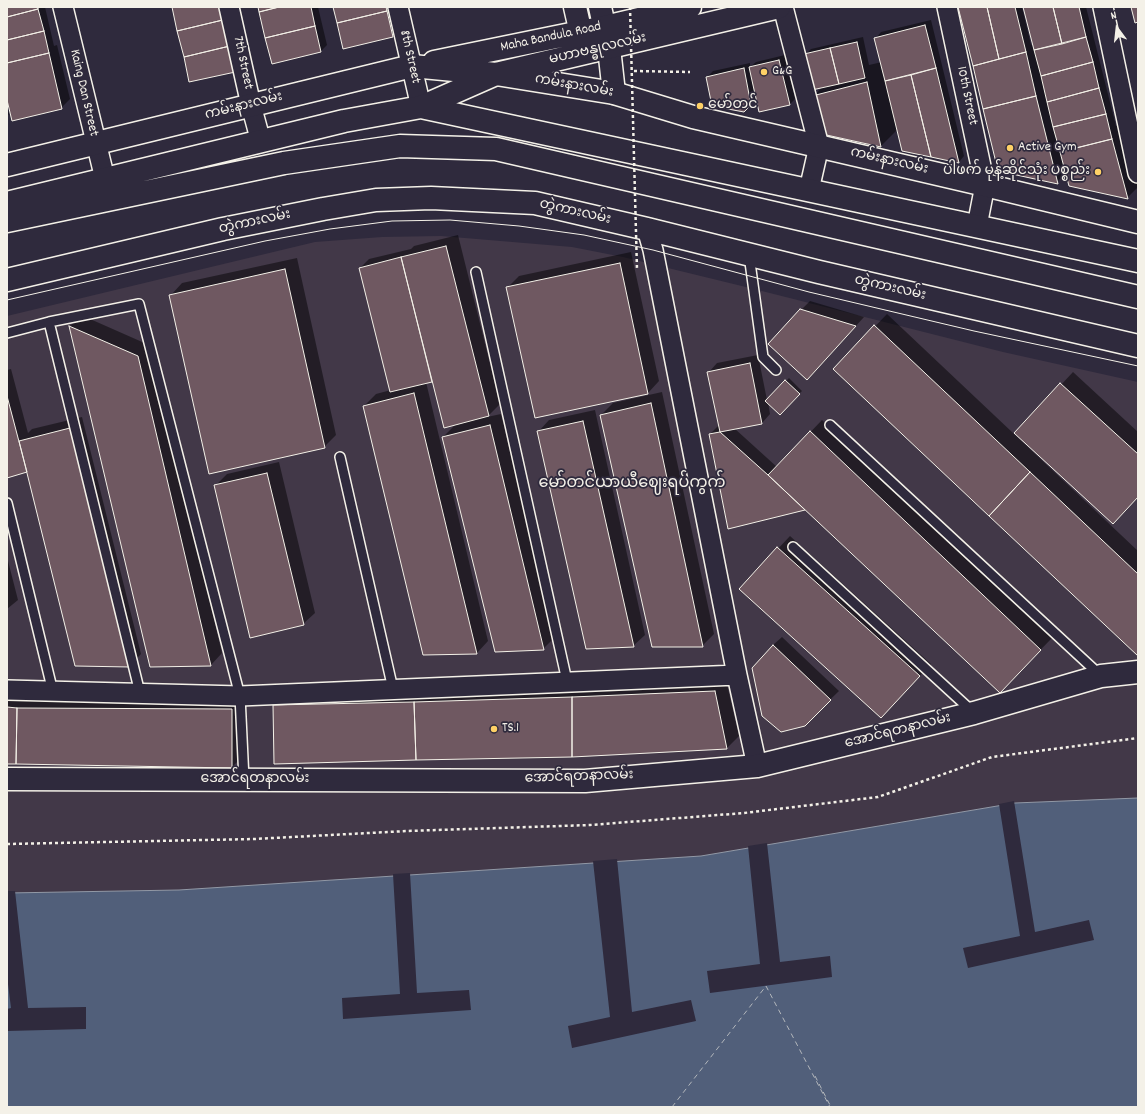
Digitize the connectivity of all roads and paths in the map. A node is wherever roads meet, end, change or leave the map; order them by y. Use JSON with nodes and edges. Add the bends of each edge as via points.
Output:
{"nodes":[{"id":1,"x":63,"y":7,"type":"edge"},
{"id":2,"x":229,"y":7,"type":"edge"},
{"id":3,"x":398,"y":7,"type":"edge"},
{"id":4,"x":575,"y":7,"type":"edge"},
{"id":5,"x":630,"y":7,"type":"edge"},
{"id":6,"x":690,"y":7,"type":"edge"},
{"id":7,"x":779,"y":7,"type":"edge"},
{"id":8,"x":783,"y":7,"type":"edge"},
{"id":9,"x":947,"y":7,"type":"edge"},
{"id":10,"x":1103,"y":7,"type":"edge"},
{"id":11,"x":602,"y":17,"type":"edge"},
{"id":12,"x":581,"y":31,"type":"junction"},
{"id":13,"x":609,"y":48,"type":"junction"},
{"id":14,"x":586,"y":53,"type":"junction"},
{"id":15,"x":412,"y":66,"type":"junction"},
{"id":16,"x":632,"y":71,"type":"junction"},
{"id":17,"x":690,"y":72,"type":"dead end"},
{"id":18,"x":496,"y":74,"type":"junction"},
{"id":19,"x":614,"y":93,"type":"junction"},
{"id":20,"x":251,"y":105,"type":"junction"},
{"id":21,"x":421,"y":107,"type":"junction"},
{"id":22,"x":261,"y":142,"type":"junction"},
{"id":23,"x":95,"y":144,"type":"junction"},
{"id":24,"x":819,"y":146,"type":"junction"},
{"id":25,"x":7,"y":165,"type":"edge"},
{"id":26,"x":1138,"y":173,"type":"edge"},
{"id":27,"x":105,"y":179,"type":"junction"},
{"id":28,"x":985,"y":185,"type":"junction"},
{"id":29,"x":809,"y":190,"type":"junction"},
{"id":30,"x":7,"y":203,"type":"edge"},
{"id":31,"x":7,"y":221,"type":"edge"},
{"id":32,"x":1138,"y":222,"type":"edge"},
{"id":33,"x":976,"y":226,"type":"junction"},
{"id":34,"x":647,"y":229,"type":"junction"},
{"id":35,"x":749,"y":255,"type":"junction"},
{"id":36,"x":1138,"y":261,"type":"edge"},
{"id":37,"x":637,"y":270,"type":"dead end"},
{"id":38,"x":476,"y":272,"type":"dead end"},
{"id":39,"x":7,"y":280,"type":"edge"},
{"id":40,"x":1138,"y":296,"type":"edge"},
{"id":41,"x":49,"y":322,"type":"junction"},
{"id":42,"x":7,"y":333,"type":"edge"},
{"id":43,"x":1138,"y":346,"type":"edge"},
{"id":44,"x":776,"y":370,"type":"dead end"},
{"id":45,"x":830,"y":425,"type":"dead end"},
{"id":46,"x":340,"y":457,"type":"dead end"},
{"id":47,"x":7,"y":503,"type":"edge"},
{"id":48,"x":793,"y":547,"type":"dead end"},
{"id":49,"x":1138,"y":672,"type":"edge"},
{"id":50,"x":737,"y":674,"type":"junction"},
{"id":51,"x":1101,"y":676,"type":"junction"},
{"id":52,"x":567,"y":682,"type":"junction"},
{"id":53,"x":393,"y":689,"type":"junction"},
{"id":54,"x":7,"y":690,"type":"edge"},
{"id":55,"x":53,"y":692,"type":"junction"},
{"id":56,"x":140,"y":693,"type":"junction"},
{"id":57,"x":240,"y":696,"type":"junction"},
{"id":58,"x":974,"y":714,"type":"junction"},
{"id":59,"x":1138,"y":738,"type":"edge"},
{"id":60,"x":757,"y":766,"type":"junction"},
{"id":61,"x":7,"y":779,"type":"edge"},
{"id":62,"x":244,"y":780,"type":"junction"},
{"id":63,"x":7,"y":844,"type":"edge"}],
"edges":[{"from":1,"to":23,"type":"street","name":"Kaing Dan Street"},
{"from":2,"to":20,"type":"street","name":"7th Street"},
{"from":3,"to":15,"type":"street","name":"8th Street"},
{"from":4,"to":12,"type":"main road"},
{"from":5,"to":16,"type":"path","bridge":true},
{"from":6,"to":11,"type":"main road","name":"Maha Bandula Road"},
{"from":7,"to":13,"type":"main road","name":"မဟာဗန္ဓုလလမ်း"},
{"from":8,"to":24,"type":"street"},
{"from":9,"to":28,"type":"street","name":"10th Street"},
{"from":10,"to":26,"type":"street"},
{"from":11,"to":12,"type":"main road","name":"Maha Bandula Road"},
{"from":11,"to":13,"type":"main road"},
{"from":12,"to":14,"type":"main road"},
{"from":12,"to":15,"type":"main road","name":"Maha Bandula Road"},
{"from":13,"to":14,"type":"main road","name":"မဟာဗန္ဓုလလမ်း"},
{"from":13,"to":19,"type":"main road"},
{"from":14,"to":18,"type":"main road","name":"မဟာဗန္ဓုလလမ်း"},
{"from":15,"to":18,"type":"main road","name":"ကမ်းနားလမ်း"},
{"from":15,"to":20,"type":"main road","name":"ကမ်းနားလမ်း"},
{"from":15,"to":21,"type":"street","name":"8th Street"},
{"from":16,"to":17,"type":"path"},
{"from":16,"to":37,"type":"path","bridge":true},
{"from":18,"to":19,"type":"main road","name":"ကမ်းနားလမ်း"},
{"from":18,"to":21,"type":"main road","name":"မဟာဗန္ဓုလလမ်း"},
{"from":19,"to":24,"type":"main road","name":"ကမ်းနားလမ်း","via":[[693,117]]},
{"from":20,"to":22,"type":"street","name":"7th Street"},
{"from":20,"to":23,"type":"main road","name":"ကမ်းနားလမ်း"},
{"from":21,"to":22,"type":"main road","via":[[344,121]]},
{"from":21,"to":29,"type":"main road"},
{"from":22,"to":27,"type":"main road"},
{"from":23,"to":25,"type":"main road","name":"ကမ်းနားလမ်း"},
{"from":23,"to":27,"type":"street","name":"Kaing Dan Street"},
{"from":24,"to":28,"type":"main road","name":"ကမ်းနားလမ်း"},
{"from":24,"to":29,"type":"street"},
{"from":27,"to":30,"type":"main road"},
{"from":28,"to":32,"type":"main road","name":"ကမ်းနားလမ်း"},
{"from":28,"to":33,"type":"street"},
{"from":29,"to":33,"type":"main road"},
{"from":31,"to":40,"type":"main road","via":[[284,163],[400,146],[496,149]]},
{"from":33,"to":36,"type":"main road"},
{"from":34,"to":35,"type":"main road","name":"တွဲကားလမ်း"},
{"from":34,"to":39,"type":"main road","name":"တွဲကားလမ်း","via":[[535,203],[431,198],[376,200],[223,229]]},
{"from":34,"to":50,"type":"street"},
{"from":35,"to":43,"type":"main road","name":"တွဲကားလမ်း"},
{"from":35,"to":44,"type":"lane","via":[[763,357]]},
{"from":38,"to":52,"type":"lane"},
{"from":41,"to":42,"type":"lane"},
{"from":41,"to":56,"type":"lane"},
{"from":41,"to":57,"type":"lane","via":[[139,304]]},
{"from":45,"to":51,"type":"lane"},
{"from":46,"to":53,"type":"lane"},
{"from":47,"to":55,"type":"lane"},
{"from":48,"to":58,"type":"lane"},
{"from":49,"to":51,"type":"main road","name":"အောင်ရတနာလမ်း"},
{"from":50,"to":52,"type":"street"},
{"from":50,"to":60,"type":"street"},
{"from":51,"to":58,"type":"main road","name":"အောင်ရတနာလမ်း"},
{"from":52,"to":53,"type":"street"},
{"from":53,"to":57,"type":"street"},
{"from":54,"to":55,"type":"street"},
{"from":55,"to":56,"type":"street"},
{"from":56,"to":57,"type":"street"},
{"from":57,"to":62,"type":"lane"},
{"from":58,"to":60,"type":"main road","name":"အောင်ရတနာလမ်း"},
{"from":59,"to":63,"type":"path","via":[[992,757],[878,797],[744,813],[590,825],[254,839]]},
{"from":60,"to":62,"type":"main road","name":"အောင်ရတနာလမ်း","via":[[585,781]]},
{"from":61,"to":62,"type":"main road","name":"အောင်ရတနာလမ်း"}]}
